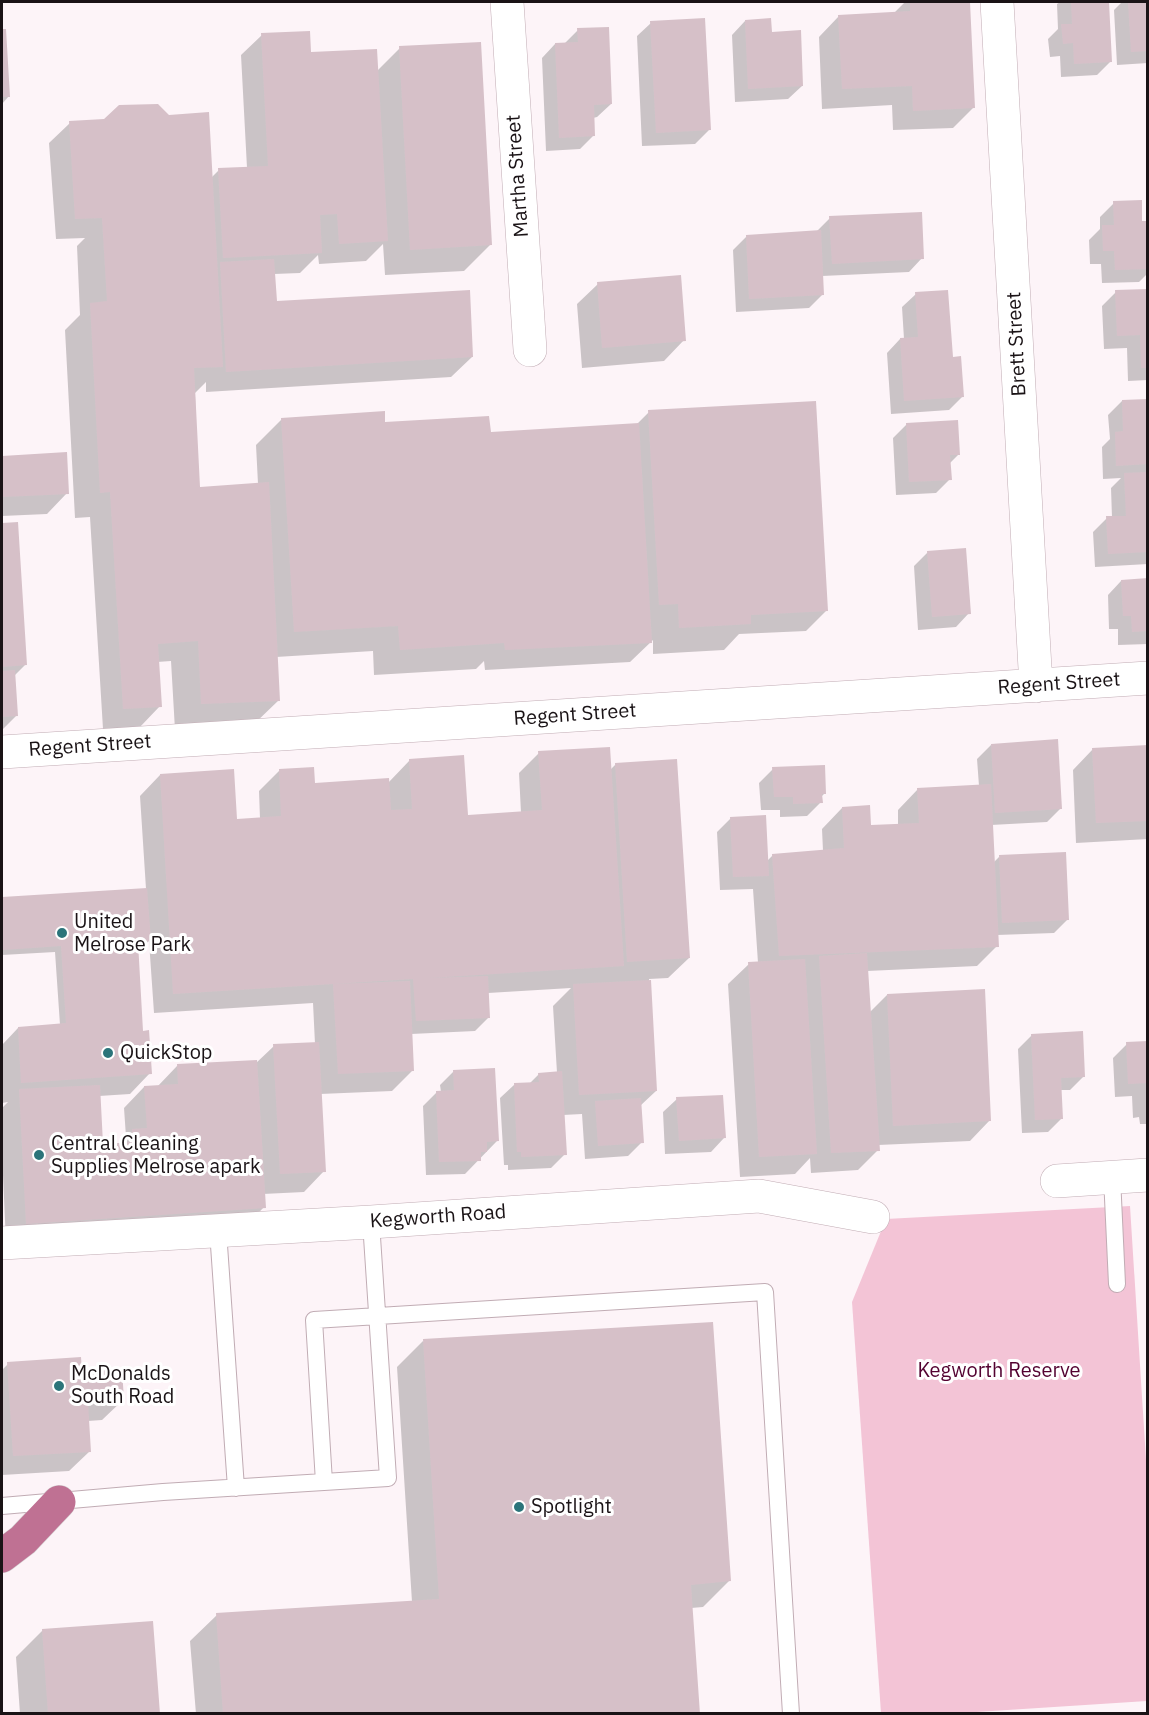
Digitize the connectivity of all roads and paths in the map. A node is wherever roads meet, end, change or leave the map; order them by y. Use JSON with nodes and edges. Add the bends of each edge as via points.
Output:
{"nodes":[{"id":1,"x":507,"y":2,"type":"edge"},
{"id":2,"x":997,"y":2,"type":"edge"},
{"id":3,"x":530,"y":350,"type":"dead end"},
{"id":4,"x":1148,"y":678,"type":"edge"},
{"id":5,"x":1036,"y":686,"type":"junction"},
{"id":6,"x":2,"y":752,"type":"edge"},
{"id":7,"x":1148,"y":1174,"type":"edge"},
{"id":8,"x":1112,"y":1177,"type":"junction"},
{"id":9,"x":1058,"y":1181,"type":"dead end"},
{"id":10,"x":873,"y":1217,"type":"dead end"},
{"id":11,"x":371,"y":1222,"type":"junction"},
{"id":12,"x":218,"y":1231,"type":"junction"},
{"id":13,"x":2,"y":1243,"type":"edge"},
{"id":14,"x":1117,"y":1284,"type":"dead end"},
{"id":15,"x":377,"y":1316,"type":"junction"},
{"id":16,"x":324,"y":1482,"type":"junction"},
{"id":17,"x":236,"y":1488,"type":"junction"},
{"id":18,"x":59,"y":1502,"type":"junction"},
{"id":19,"x":2,"y":1506,"type":"edge"},
{"id":20,"x":2,"y":1556,"type":"edge"},
{"id":21,"x":791,"y":1713,"type":"edge"}],
"edges":[{"from":1,"to":3,"type":"street","name":"Martha Street"},
{"from":2,"to":5,"type":"street","name":"Brett Street"},
{"from":4,"to":5,"type":"street","name":"Regent Street"},
{"from":5,"to":6,"type":"street","name":"Regent Street"},
{"from":7,"to":8,"type":"street"},
{"from":8,"to":9,"type":"street"},
{"from":8,"to":14,"type":"lane"},
{"from":10,"to":11,"type":"street","name":"Kegworth Road","via":[[759,1196]]},
{"from":11,"to":12,"type":"street","name":"Kegworth Road"},
{"from":11,"to":15,"type":"lane"},
{"from":12,"to":13,"type":"street","name":"Kegworth Road"},
{"from":12,"to":17,"type":"lane"},
{"from":15,"to":16,"type":"lane","via":[[314,1320]]},
{"from":15,"to":16,"type":"lane","via":[[388,1478]]},
{"from":15,"to":21,"type":"lane","via":[[765,1292]]},
{"from":16,"to":17,"type":"lane"},
{"from":17,"to":18,"type":"lane"},
{"from":18,"to":19,"type":"lane"},
{"from":18,"to":20,"type":"highway"}]}
